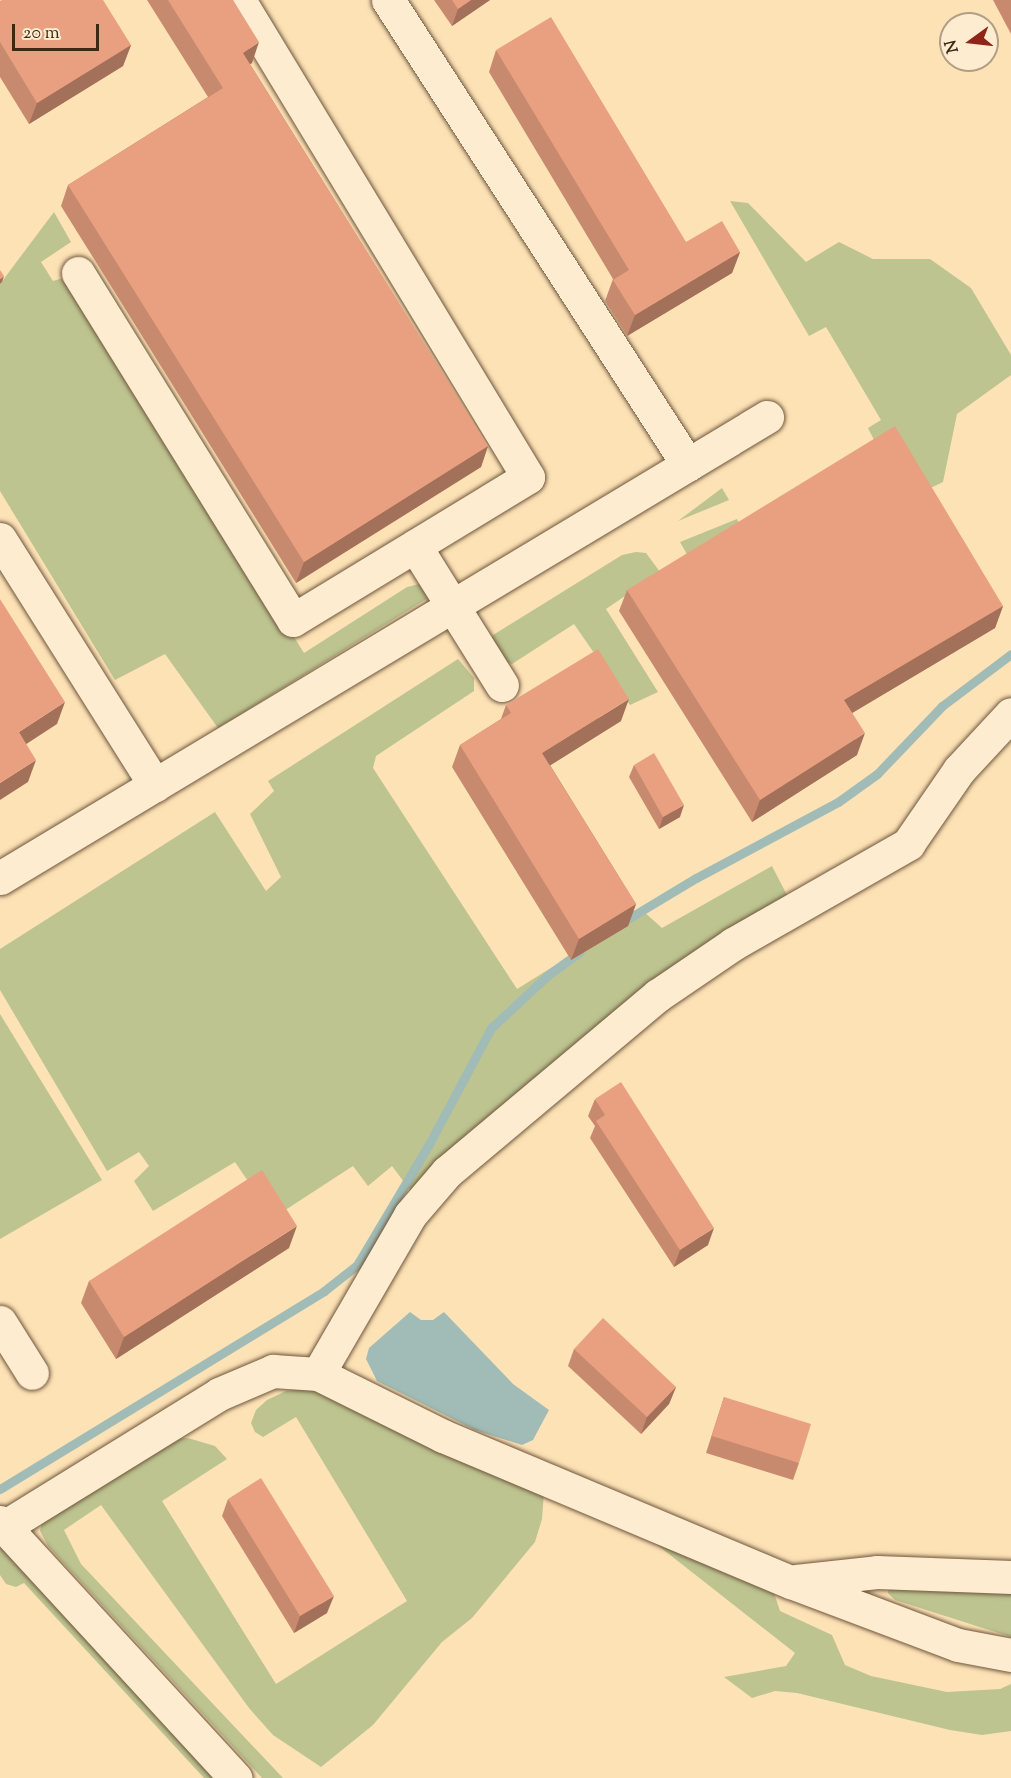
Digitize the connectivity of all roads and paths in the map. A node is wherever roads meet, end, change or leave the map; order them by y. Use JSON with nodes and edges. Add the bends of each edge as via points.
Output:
{"nodes":[{"id":1,"x":238,"y":0,"type":"edge"},
{"id":2,"x":388,"y":0,"type":"edge"},
{"id":3,"x":78,"y":273,"type":"dead end"},
{"id":4,"x":767,"y":417,"type":"dead end"},
{"id":5,"x":688,"y":465,"type":"junction"},
{"id":6,"x":0,"y":539,"type":"edge"},
{"id":7,"x":415,"y":546,"type":"junction"},
{"id":8,"x":452,"y":606,"type":"junction"},
{"id":9,"x":502,"y":685,"type":"dead end"},
{"id":10,"x":1011,"y":714,"type":"edge"},
{"id":11,"x":155,"y":785,"type":"junction"},
{"id":12,"x":0,"y":878,"type":"edge"},
{"id":13,"x":0,"y":1322,"type":"edge"},
{"id":14,"x":33,"y":1373,"type":"dead end"},
{"id":15,"x":318,"y":1374,"type":"junction"},
{"id":16,"x":2,"y":1524,"type":"edge"},
{"id":17,"x":1011,"y":1577,"type":"edge"},
{"id":18,"x":791,"y":1582,"type":"junction"},
{"id":19,"x":1011,"y":1655,"type":"edge"},
{"id":20,"x":235,"y":1778,"type":"edge"}],
"edges":[{"from":1,"to":7,"type":"street","via":[[528,477]]},
{"from":2,"to":5,"type":"street"},
{"from":3,"to":7,"type":"street","via":[[294,620]]},
{"from":4,"to":5,"type":"street"},
{"from":5,"to":8,"type":"street"},
{"from":6,"to":11,"type":"street"},
{"from":7,"to":8,"type":"street"},
{"from":8,"to":9,"type":"street"},
{"from":8,"to":11,"type":"street"},
{"from":10,"to":15,"type":"street","via":[[959,770],[908,843],[733,944],[658,995],[447,1172],[410,1215]]},
{"from":11,"to":12,"type":"street"},
{"from":13,"to":14,"type":"street"},
{"from":15,"to":16,"type":"street","via":[[273,1371],[219,1394]]},
{"from":15,"to":18,"type":"street","via":[[443,1436]]},
{"from":16,"to":20,"type":"street"},
{"from":17,"to":18,"type":"street","via":[[878,1572]]},
{"from":18,"to":19,"type":"street","via":[[958,1645]]}]}
